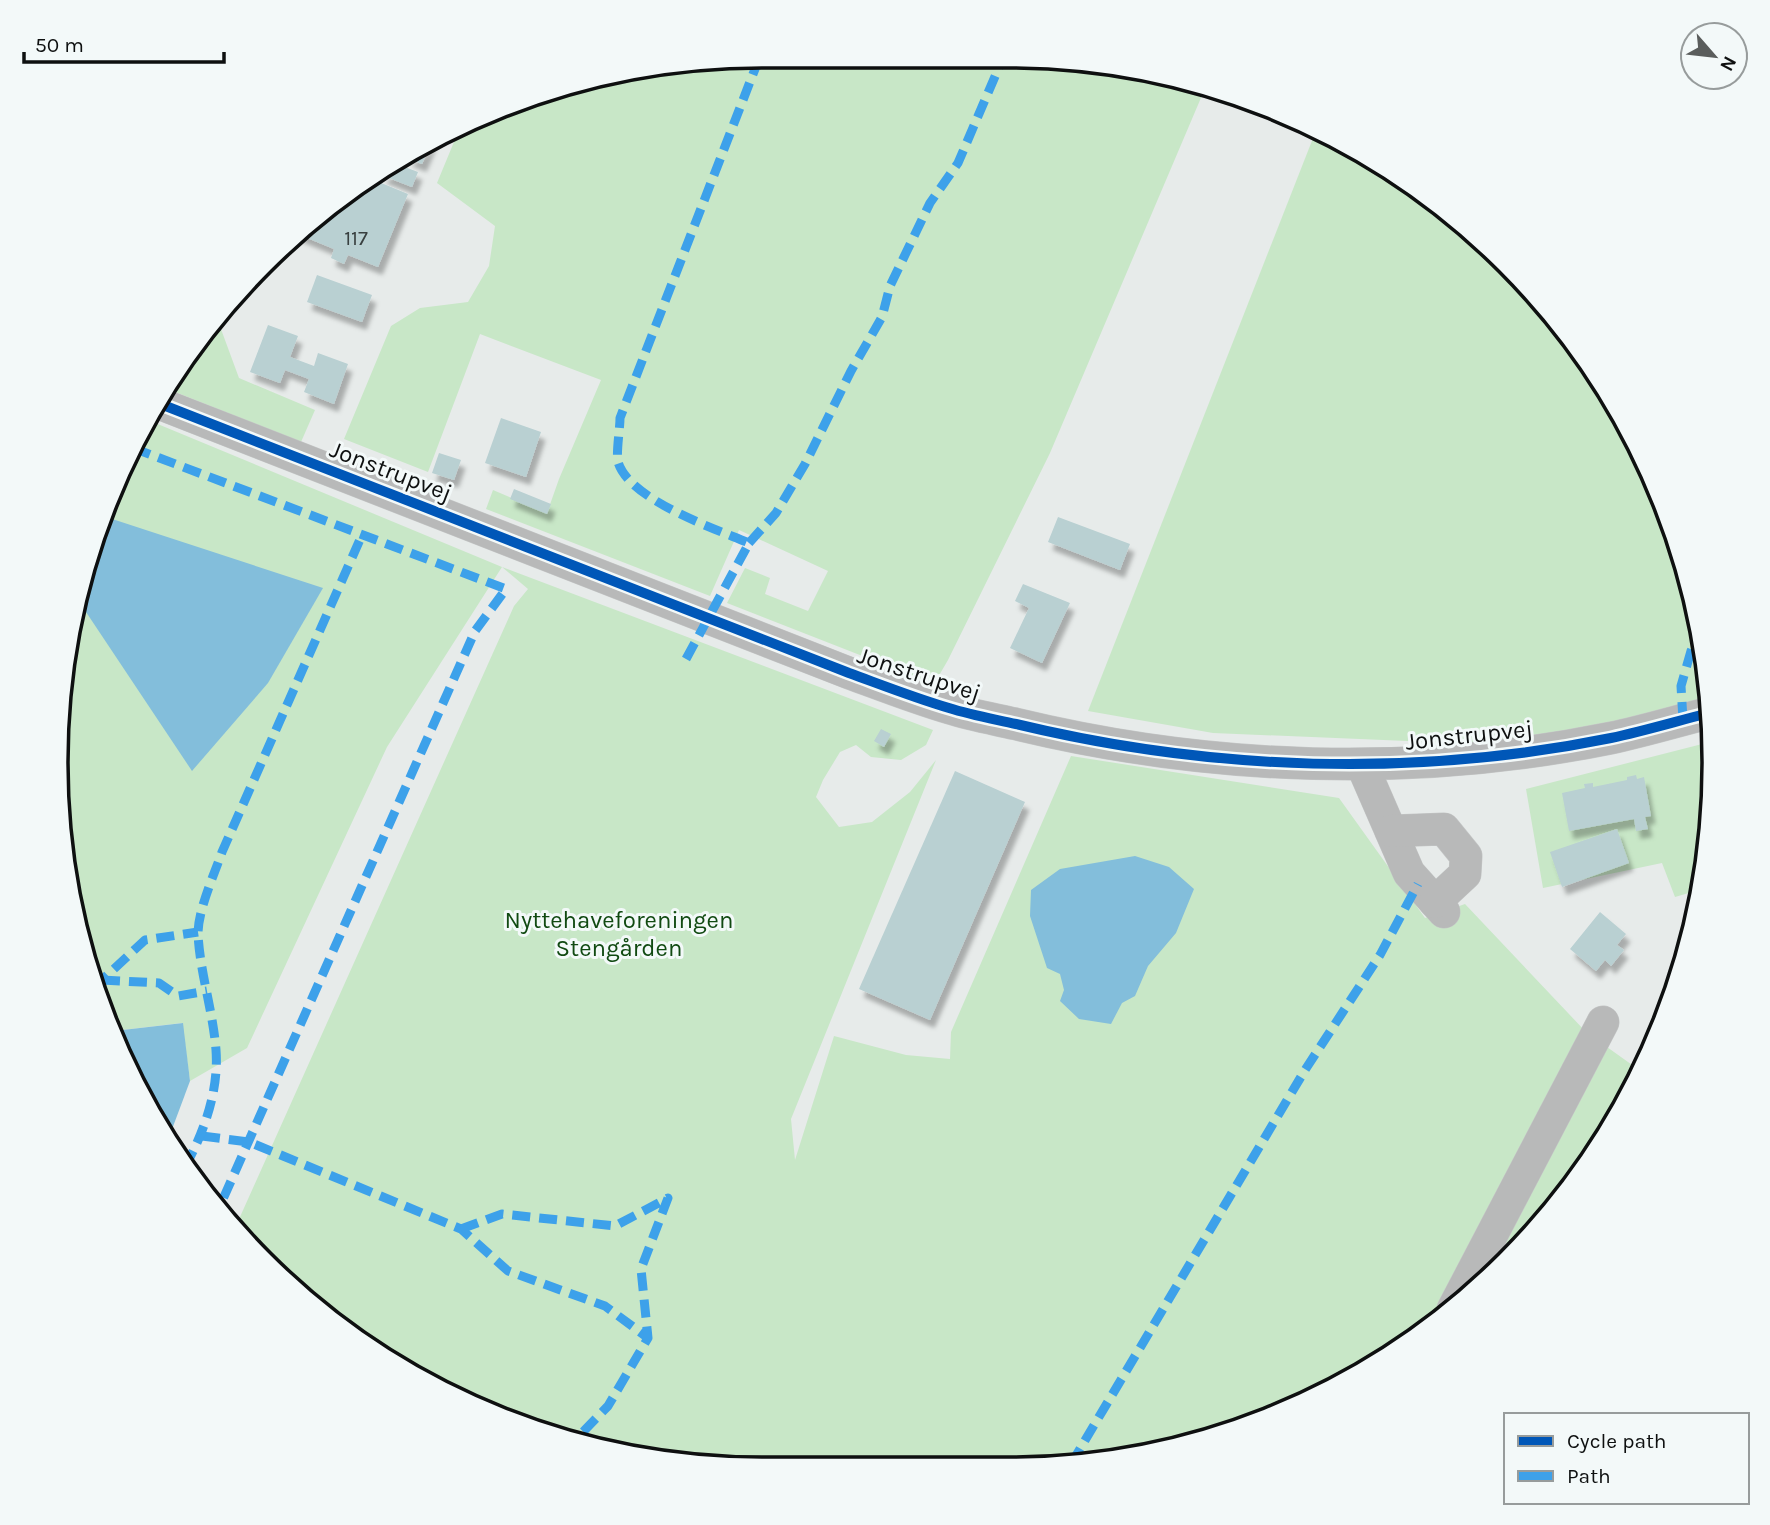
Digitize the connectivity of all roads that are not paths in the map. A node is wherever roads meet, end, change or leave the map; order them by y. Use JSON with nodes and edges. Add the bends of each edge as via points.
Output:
{"nodes":[{"id":1,"x":166,"y":406,"type":"edge"},
{"id":2,"x":1700,"y":715,"type":"edge"},
{"id":3,"x":1362,"y":765,"type":"junction"},
{"id":4,"x":1391,"y":831,"type":"junction"},
{"id":5,"x":1602,"y":1022,"type":"dead end"},
{"id":6,"x":1464,"y":1285,"type":"edge"}],
"edges":[{"from":1,"to":3,"type":"street","name":"Jonstrupvej","via":[[949,708],[1068,737],[1157,752],[1251,762]]},
{"from":2,"to":3,"type":"street","name":"Jonstrupvej","via":[[1611,738],[1495,756]]},
{"from":3,"to":4,"type":"street"},
{"from":4,"to":4,"type":"street","via":[[1409,873],[1439,907],[1465,874],[1466,856],[1444,829]]},
{"from":5,"to":6,"type":"street"}]}
